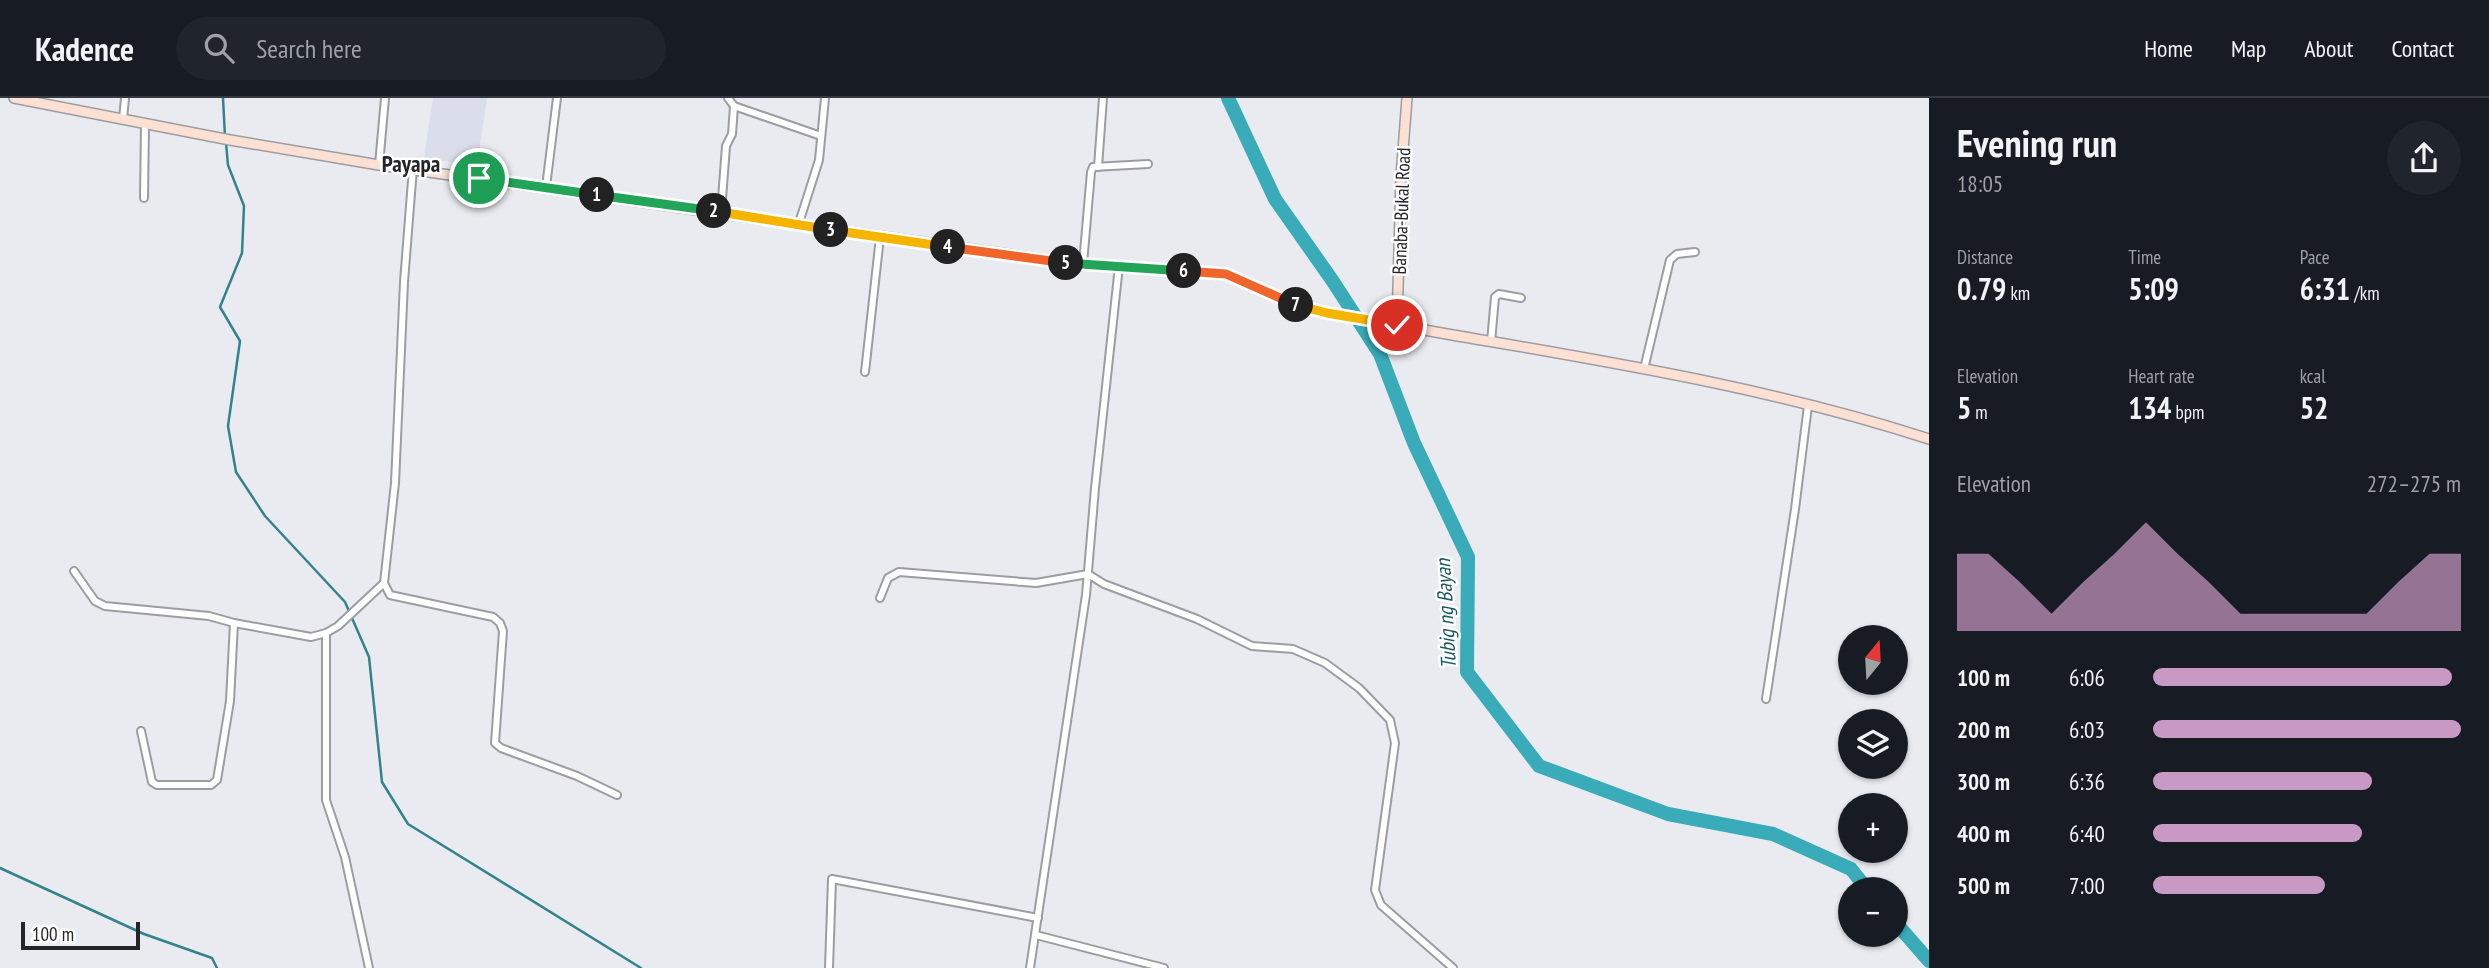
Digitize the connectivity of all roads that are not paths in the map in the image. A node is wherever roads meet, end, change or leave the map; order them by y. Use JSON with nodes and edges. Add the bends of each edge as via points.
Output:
{"nodes":[{"id":1,"x":14,"y":98,"type":"edge"},
{"id":2,"x":125,"y":98,"type":"edge"},
{"id":3,"x":385,"y":98,"type":"edge"},
{"id":4,"x":557,"y":98,"type":"edge"},
{"id":5,"x":728,"y":98,"type":"edge"},
{"id":6,"x":825,"y":98,"type":"edge"},
{"id":7,"x":1102,"y":98,"type":"edge"},
{"id":8,"x":1407,"y":98,"type":"edge"},
{"id":9,"x":734,"y":106,"type":"junction"},
{"id":10,"x":123,"y":119,"type":"junction"},
{"id":11,"x":145,"y":123,"type":"junction"},
{"id":12,"x":821,"y":136,"type":"junction"},
{"id":13,"x":1148,"y":164,"type":"dead end"},
{"id":14,"x":379,"y":165,"type":"junction"},
{"id":15,"x":1098,"y":167,"type":"junction"},
{"id":16,"x":413,"y":168,"type":"junction"},
{"id":17,"x":546,"y":187,"type":"junction"},
{"id":18,"x":144,"y":198,"type":"dead end"},
{"id":19,"x":720,"y":212,"type":"junction"},
{"id":20,"x":799,"y":226,"type":"junction"},
{"id":21,"x":880,"y":237,"type":"junction"},
{"id":22,"x":1695,"y":252,"type":"dead end"},
{"id":23,"x":1083,"y":264,"type":"junction"},
{"id":24,"x":1119,"y":266,"type":"junction"},
{"id":25,"x":1521,"y":298,"type":"dead end"},
{"id":26,"x":1397,"y":325,"type":"junction"},
{"id":27,"x":1491,"y":342,"type":"junction"},
{"id":28,"x":1643,"y":369,"type":"junction"},
{"id":29,"x":864,"y":372,"type":"dead end"},
{"id":30,"x":1808,"y":406,"type":"junction"},
{"id":31,"x":1929,"y":439,"type":"edge"},
{"id":32,"x":74,"y":571,"type":"dead end"},
{"id":33,"x":1088,"y":574,"type":"junction"},
{"id":34,"x":384,"y":583,"type":"junction"},
{"id":35,"x":880,"y":598,"type":"dead end"},
{"id":36,"x":234,"y":623,"type":"junction"},
{"id":37,"x":326,"y":633,"type":"junction"},
{"id":38,"x":1766,"y":699,"type":"dead end"},
{"id":39,"x":141,"y":730,"type":"dead end"},
{"id":40,"x":617,"y":795,"type":"dead end"},
{"id":41,"x":1038,"y":918,"type":"junction"},
{"id":42,"x":1036,"y":935,"type":"junction"},
{"id":43,"x":369,"y":968,"type":"edge"},
{"id":44,"x":829,"y":968,"type":"edge"},
{"id":45,"x":1030,"y":968,"type":"edge"},
{"id":46,"x":1164,"y":968,"type":"edge"},
{"id":47,"x":1453,"y":968,"type":"edge"}],
"edges":[{"from":1,"to":10,"type":"main road"},
{"from":2,"to":10,"type":"street"},
{"from":3,"to":14,"type":"street"},
{"from":4,"to":17,"type":"street"},
{"from":5,"to":9,"type":"street"},
{"from":6,"to":12,"type":"street"},
{"from":7,"to":15,"type":"street"},
{"from":8,"to":26,"type":"main road","name":"Banaba-Bukal Road"},
{"from":9,"to":12,"type":"street"},
{"from":9,"to":19,"type":"street"},
{"from":10,"to":11,"type":"main road"},
{"from":11,"to":14,"type":"main road"},
{"from":11,"to":18,"type":"street"},
{"from":12,"to":20,"type":"street","via":[[820,160]]},
{"from":13,"to":15,"type":"street"},
{"from":14,"to":16,"type":"main road"},
{"from":15,"to":23,"type":"street","via":[[1091,172]]},
{"from":16,"to":17,"type":"main road"},
{"from":16,"to":34,"type":"street","via":[[395,483]]},
{"from":17,"to":19,"type":"main road"},
{"from":19,"to":20,"type":"main road"},
{"from":20,"to":21,"type":"main road"},
{"from":21,"to":23,"type":"main road"},
{"from":21,"to":29,"type":"street"},
{"from":22,"to":28,"type":"street","via":[[1677,254],[1670,260]]},
{"from":23,"to":24,"type":"main road"},
{"from":24,"to":26,"type":"main road","via":[[1226,274],[1287,302]]},
{"from":24,"to":33,"type":"street"},
{"from":25,"to":27,"type":"street","via":[[1494,297]]},
{"from":26,"to":27,"type":"main road"},
{"from":27,"to":28,"type":"main road"},
{"from":28,"to":30,"type":"main road"},
{"from":30,"to":31,"type":"main road"},
{"from":30,"to":38,"type":"street"},
{"from":32,"to":36,"type":"street","via":[[95,601],[105,606],[209,616]]},
{"from":33,"to":35,"type":"street","via":[[1036,583],[899,572],[888,578]]},
{"from":33,"to":41,"type":"street"},
{"from":33,"to":47,"type":"street","via":[[1252,646],[1293,649],[1325,663],[1391,720],[1395,743],[1375,890],[1381,905]]},
{"from":34,"to":37,"type":"street"},
{"from":34,"to":40,"type":"street","via":[[390,595],[493,617],[500,623],[495,743]]},
{"from":36,"to":37,"type":"street","via":[[311,638]]},
{"from":36,"to":39,"type":"street","via":[[230,701],[217,780],[211,785],[152,782]]},
{"from":37,"to":43,"type":"street","via":[[326,800],[345,857]]},
{"from":41,"to":42,"type":"street"},
{"from":41,"to":44,"type":"street","via":[[832,879]]},
{"from":42,"to":45,"type":"street"},
{"from":42,"to":46,"type":"street"}]}
